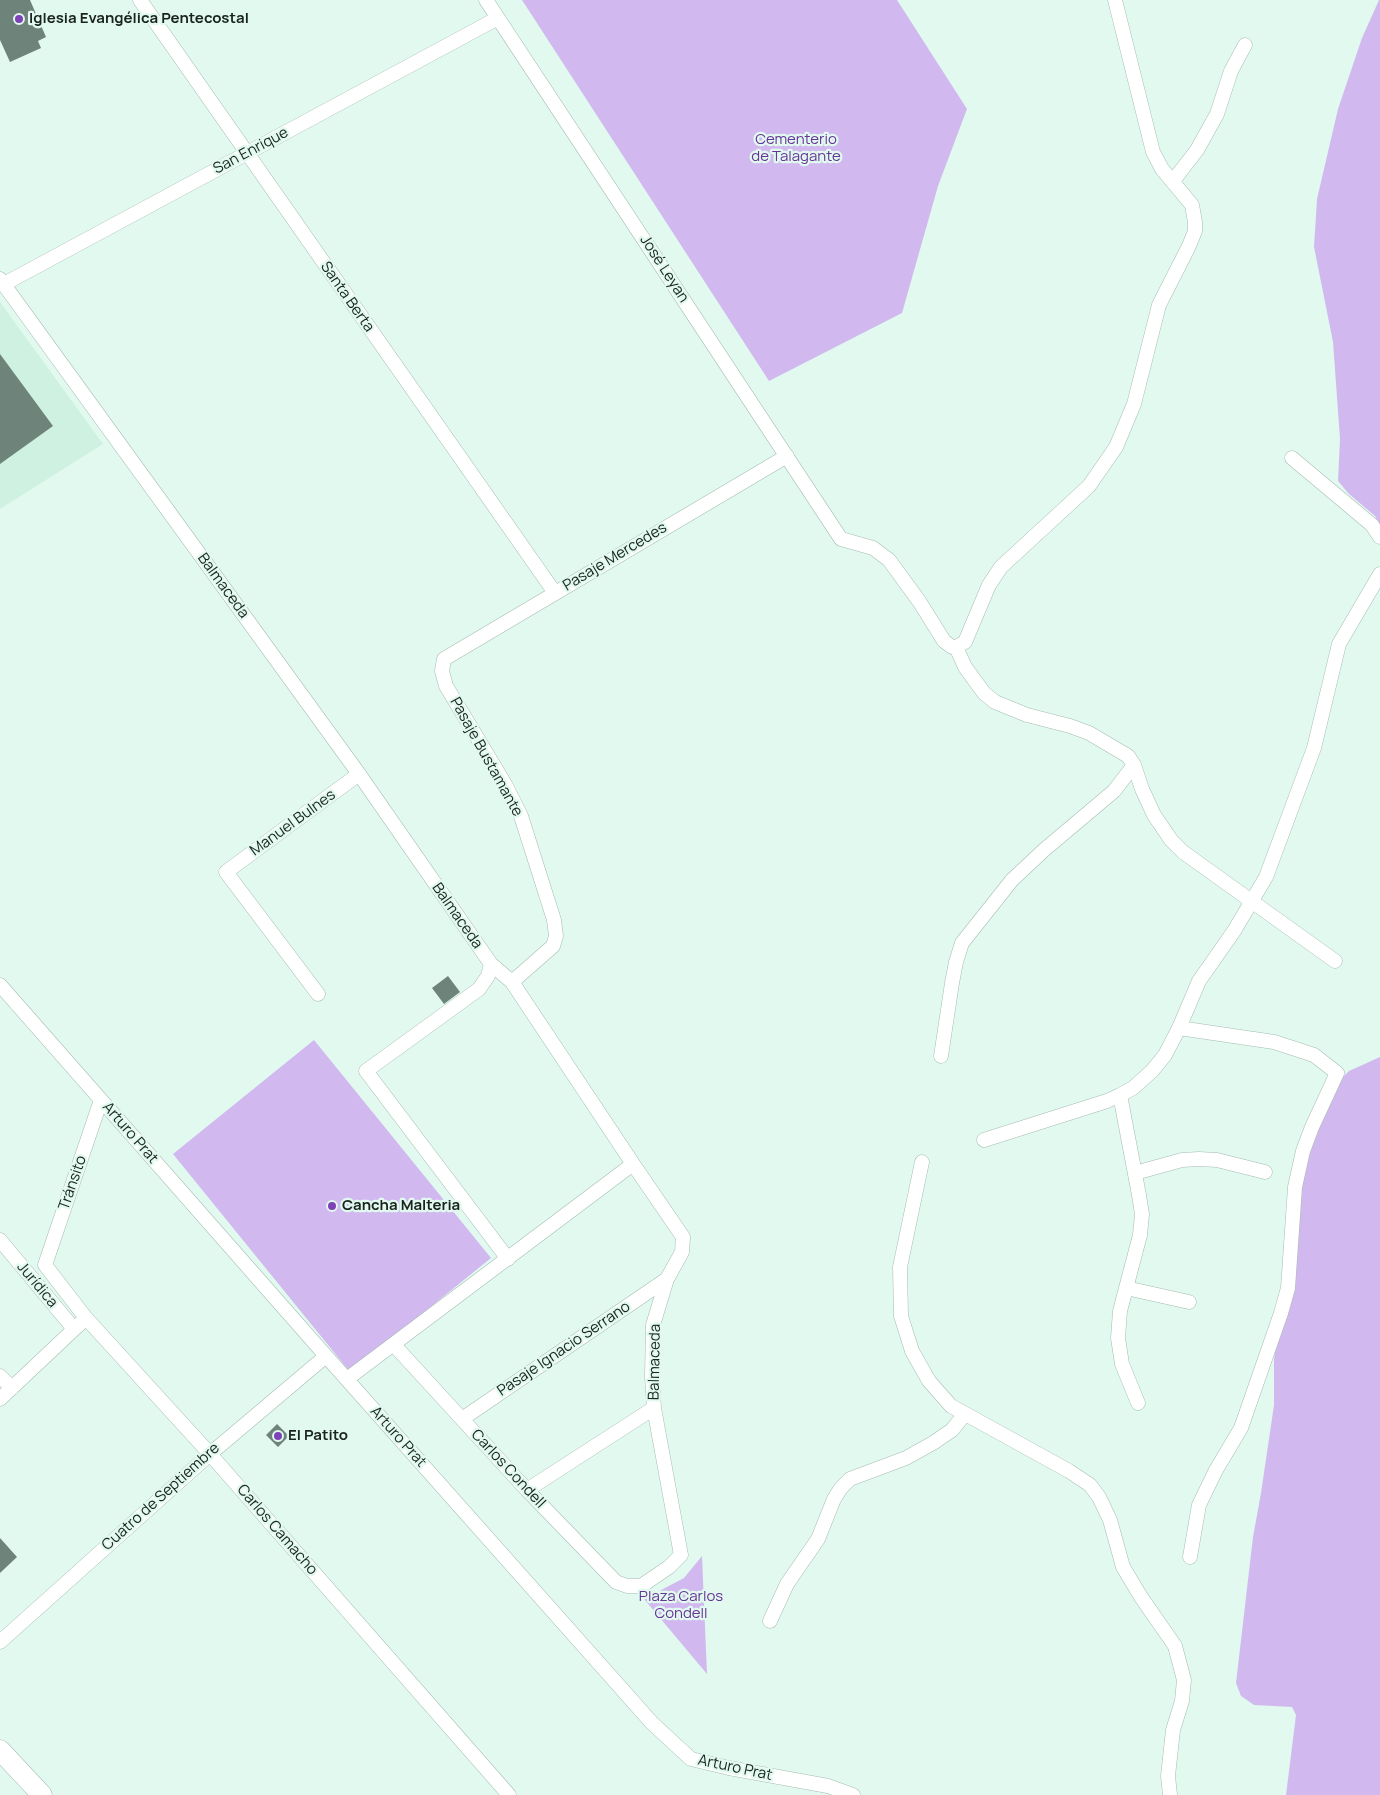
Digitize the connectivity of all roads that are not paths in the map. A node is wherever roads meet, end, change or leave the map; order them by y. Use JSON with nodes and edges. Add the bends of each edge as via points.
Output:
{"nodes":[{"id":1,"x":140,"y":0,"type":"edge"},
{"id":2,"x":486,"y":0,"type":"edge"},
{"id":3,"x":1115,"y":0,"type":"edge"},
{"id":4,"x":498,"y":18,"type":"junction"},
{"id":5,"x":1245,"y":45,"type":"dead end"},
{"id":6,"x":247,"y":153,"type":"junction"},
{"id":7,"x":1173,"y":181,"type":"junction"},
{"id":8,"x":2,"y":282,"type":"edge"},
{"id":9,"x":786,"y":456,"type":"junction"},
{"id":10,"x":1292,"y":458,"type":"dead end"},
{"id":11,"x":1380,"y":537,"type":"edge"},
{"id":12,"x":1380,"y":574,"type":"edge"},
{"id":13,"x":555,"y":593,"type":"junction"},
{"id":14,"x":956,"y":647,"type":"junction"},
{"id":15,"x":444,"y":659,"type":"joint"},
{"id":16,"x":1134,"y":764,"type":"junction"},
{"id":17,"x":359,"y":774,"type":"junction"},
{"id":18,"x":1253,"y":901,"type":"junction"},
{"id":19,"x":1335,"y":961,"type":"dead end"},
{"id":20,"x":491,"y":964,"type":"junction"},
{"id":21,"x":512,"y":982,"type":"junction"},
{"id":22,"x":0,"y":985,"type":"edge"},
{"id":23,"x":318,"y":994,"type":"dead end"},
{"id":24,"x":1179,"y":1028,"type":"junction"},
{"id":25,"x":941,"y":1056,"type":"dead end"},
{"id":26,"x":1120,"y":1095,"type":"junction"},
{"id":27,"x":100,"y":1100,"type":"junction"},
{"id":28,"x":984,"y":1140,"type":"dead end"},
{"id":29,"x":922,"y":1162,"type":"dead end"},
{"id":30,"x":633,"y":1164,"type":"junction"},
{"id":31,"x":1265,"y":1172,"type":"dead end"},
{"id":32,"x":1135,"y":1173,"type":"junction"},
{"id":33,"x":0,"y":1240,"type":"edge"},
{"id":34,"x":508,"y":1259,"type":"junction"},
{"id":35,"x":45,"y":1265,"type":"joint"},
{"id":36,"x":667,"y":1279,"type":"junction"},
{"id":37,"x":1126,"y":1288,"type":"junction"},
{"id":38,"x":1189,"y":1302,"type":"dead end"},
{"id":39,"x":86,"y":1318,"type":"junction"},
{"id":40,"x":74,"y":1329,"type":"junction"},
{"id":41,"x":394,"y":1346,"type":"junction"},
{"id":42,"x":326,"y":1356,"type":"junction"},
{"id":43,"x":0,"y":1376,"type":"edge"},
{"id":44,"x":347,"y":1380,"type":"junction"},
{"id":45,"x":12,"y":1388,"type":"junction"},
{"id":46,"x":0,"y":1399,"type":"edge"},
{"id":47,"x":1138,"y":1403,"type":"dead end"},
{"id":48,"x":654,"y":1408,"type":"junction"},
{"id":49,"x":966,"y":1414,"type":"junction"},
{"id":50,"x":462,"y":1419,"type":"junction"},
{"id":51,"x":210,"y":1454,"type":"junction"},
{"id":52,"x":528,"y":1490,"type":"junction"},
{"id":53,"x":1190,"y":1557,"type":"dead end"},
{"id":54,"x":627,"y":1586,"type":"joint"},
{"id":55,"x":770,"y":1621,"type":"dead end"},
{"id":56,"x":0,"y":1642,"type":"edge"},
{"id":57,"x":0,"y":1750,"type":"edge"},
{"id":58,"x":42,"y":1795,"type":"edge"},
{"id":59,"x":509,"y":1795,"type":"edge"},
{"id":60,"x":854,"y":1795,"type":"edge"},
{"id":61,"x":1170,"y":1795,"type":"edge"}],
"edges":[{"from":1,"to":6,"type":"street","name":"Santa Berta"},
{"from":2,"to":4,"type":"street","name":"José Leyan"},
{"from":3,"to":7,"type":"street","via":[[1153,152]]},
{"from":4,"to":6,"type":"street","name":"San Enrique"},
{"from":4,"to":9,"type":"street","name":"José Leyan"},
{"from":5,"to":7,"type":"street","via":[[1231,71],[1217,114],[1197,150]]},
{"from":6,"to":8,"type":"street","name":"San Enrique"},
{"from":6,"to":13,"type":"street","name":"Santa Berta"},
{"from":7,"to":14,"type":"street","via":[[1192,205],[1195,231],[1159,305],[1126,426],[1108,460],[1089,486],[1001,567],[965,642]]},
{"from":8,"to":17,"type":"street","name":"Balmaceda"},
{"from":9,"to":13,"type":"street","name":"Pasaje Mercedes"},
{"from":9,"to":14,"type":"street","name":"José Leyan","via":[[841,539],[873,548],[889,560],[944,641]]},
{"from":10,"to":11,"type":"street","via":[[1372,525]]},
{"from":12,"to":18,"type":"street","via":[[1339,644],[1314,748],[1266,877]]},
{"from":13,"to":15,"type":"street","name":"Pasaje Mercedes"},
{"from":14,"to":16,"type":"street","via":[[984,693],[995,702],[1089,733],[1128,756]]},
{"from":15,"to":21,"type":"street","name":"Pasaje Bustamante","via":[[442,671],[446,686],[521,816],[554,920],[556,936],[553,946]]},
{"from":16,"to":18,"type":"street","via":[[1154,815],[1171,840]]},
{"from":16,"to":25,"type":"street","via":[[1114,791],[1012,880],[962,943],[952,983]]},
{"from":17,"to":20,"type":"street","name":"Balmaceda"},
{"from":17,"to":23,"type":"street","name":"Manuel Bulnes","via":[[226,872]]},
{"from":18,"to":19,"type":"street"},
{"from":18,"to":24,"type":"street","via":[[1199,981]]},
{"from":20,"to":21,"type":"street","name":"Balmaceda"},
{"from":20,"to":34,"type":"street","via":[[480,989],[366,1071]]},
{"from":21,"to":30,"type":"street","name":"Balmaceda"},
{"from":22,"to":27,"type":"street","name":"Arturo Prat"},
{"from":24,"to":26,"type":"street","via":[[1165,1055],[1152,1071]]},
{"from":24,"to":53,"type":"street","via":[[1274,1042],[1314,1055],[1337,1073],[1303,1151],[1295,1187],[1288,1288],[1281,1313],[1241,1428],[1199,1505]]},
{"from":26,"to":28,"type":"street"},
{"from":26,"to":32,"type":"street"},
{"from":27,"to":35,"type":"street","name":"Tránsito"},
{"from":27,"to":42,"type":"street","name":"Arturo Prat"},
{"from":29,"to":49,"type":"street","via":[[900,1267],[901,1316],[912,1351],[929,1381],[951,1406]]},
{"from":30,"to":34,"type":"street"},
{"from":30,"to":36,"type":"street","name":"Balmaceda","via":[[683,1237],[682,1252]]},
{"from":31,"to":32,"type":"street","via":[[1199,1159],[1182,1160]]},
{"from":32,"to":37,"type":"street","via":[[1141,1224]]},
{"from":33,"to":40,"type":"street","name":"Jurídica"},
{"from":34,"to":41,"type":"street"},
{"from":35,"to":39,"type":"street","name":"Carlos Camacho"},
{"from":36,"to":48,"type":"street","name":"Balmaceda","via":[[653,1325]]},
{"from":36,"to":50,"type":"street","name":"Pasaje Ignacio Serrano"},
{"from":37,"to":38,"type":"street"},
{"from":37,"to":47,"type":"street","via":[[1118,1325],[1119,1352]]},
{"from":39,"to":40,"type":"street"},
{"from":39,"to":51,"type":"street","name":"Carlos Camacho"},
{"from":40,"to":45,"type":"street"},
{"from":41,"to":44,"type":"street"},
{"from":41,"to":50,"type":"street","name":"Carlos Condell"},
{"from":42,"to":44,"type":"street","name":"Arturo Prat"},
{"from":42,"to":51,"type":"street","name":"Cuatro de Septiembre"},
{"from":43,"to":45,"type":"street"},
{"from":44,"to":60,"type":"street","name":"Arturo Prat","via":[[652,1722],[691,1759],[828,1786]]},
{"from":45,"to":46,"type":"street"},
{"from":48,"to":52,"type":"street"},
{"from":48,"to":54,"type":"street","name":"Balmaceda","via":[[681,1554],[670,1567],[641,1586]]},
{"from":49,"to":55,"type":"street","via":[[952,1430],[933,1443],[906,1458],[850,1479],[841,1488],[818,1539],[786,1584]]},
{"from":49,"to":61,"type":"street","via":[[1069,1471],[1090,1485],[1099,1497],[1110,1520],[1123,1567],[1175,1646],[1184,1680],[1182,1701],[1173,1730],[1168,1776]]},
{"from":50,"to":52,"type":"street","name":"Carlos Condell"},
{"from":51,"to":56,"type":"street","name":"Cuatro de Septiembre"},
{"from":51,"to":59,"type":"street","name":"Carlos Camacho"},
{"from":52,"to":54,"type":"street","name":"Carlos Condell","via":[[616,1582]]},
{"from":57,"to":58,"type":"street"}]}
